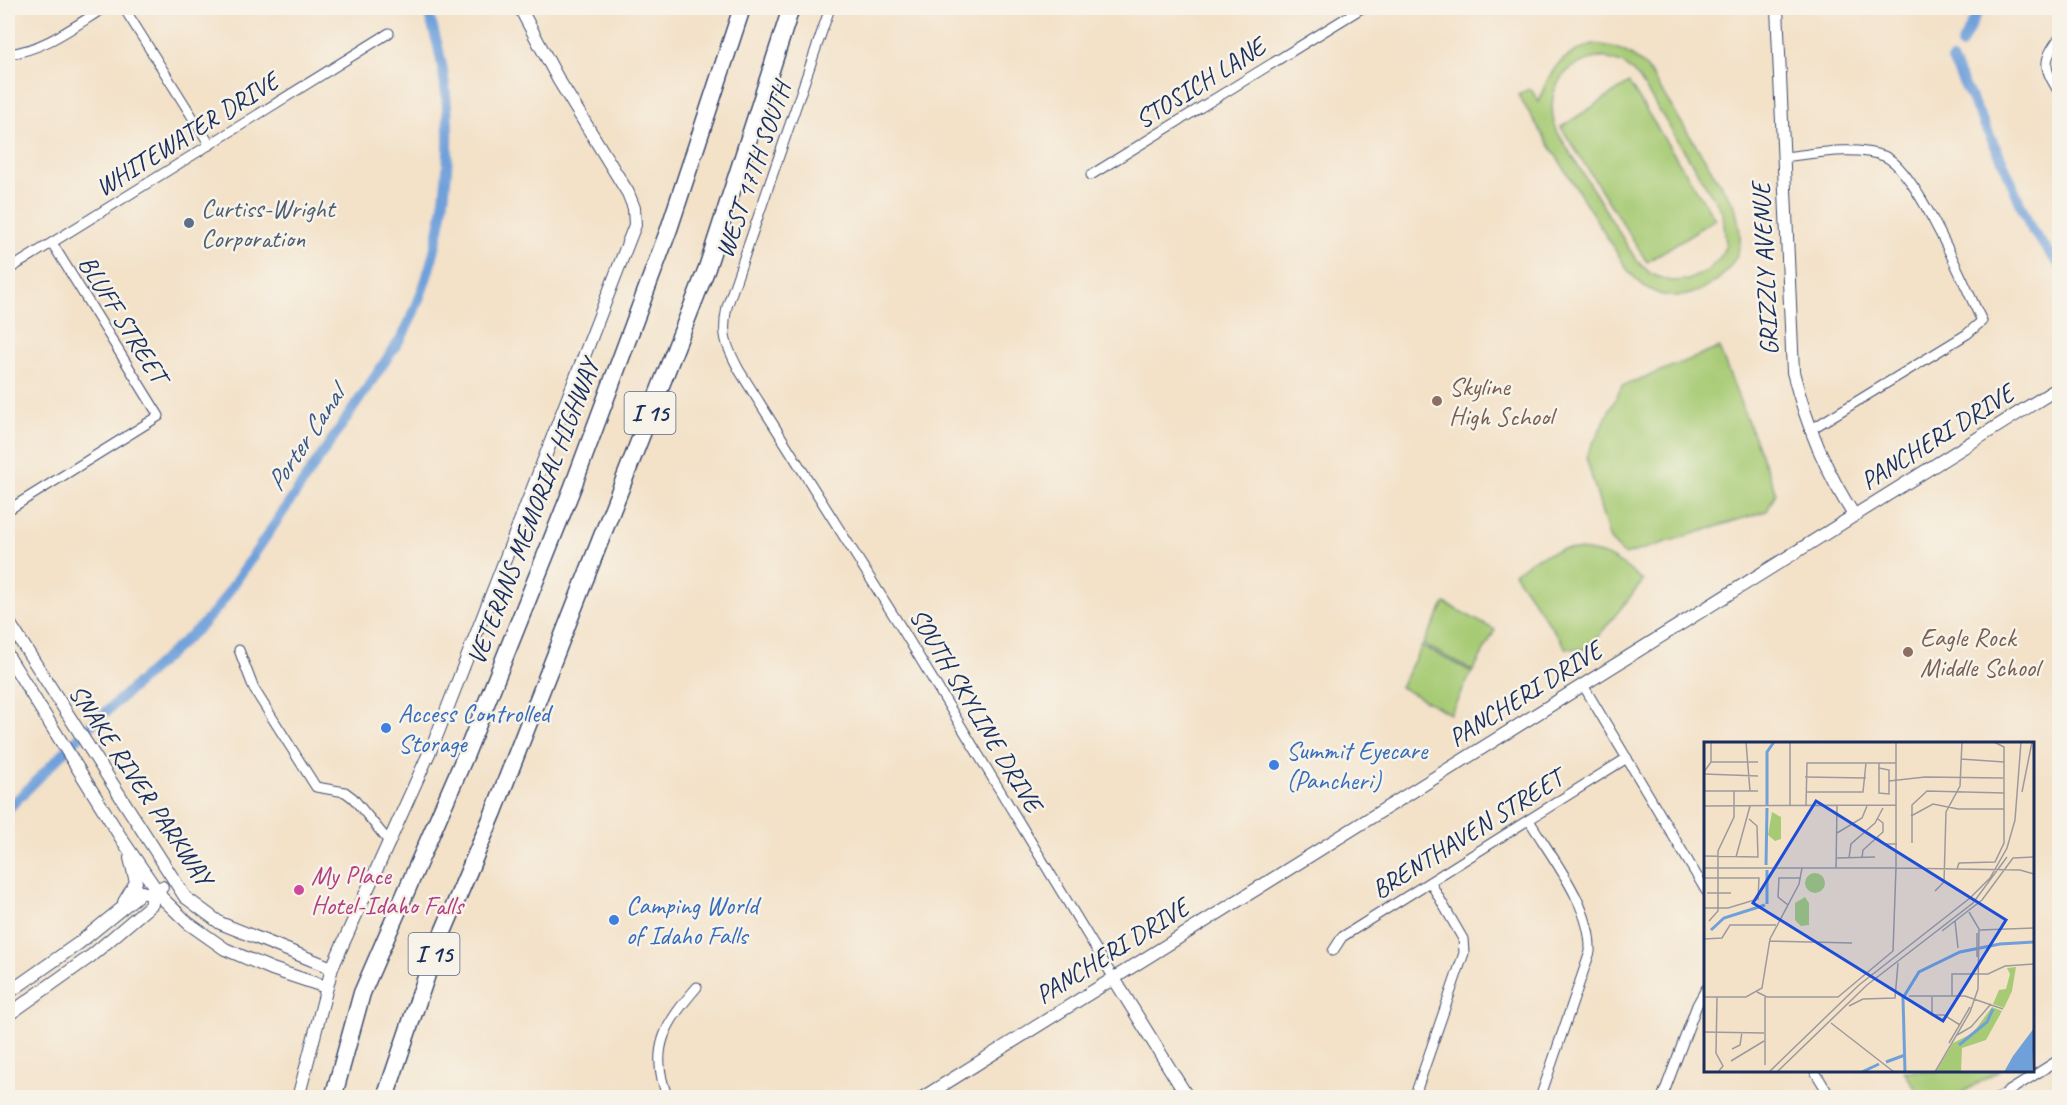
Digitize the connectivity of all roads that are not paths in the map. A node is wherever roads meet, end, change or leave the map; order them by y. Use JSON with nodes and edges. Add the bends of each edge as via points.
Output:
{"nodes":[{"id":1,"x":104,"y":8,"type":"edge"},
{"id":2,"x":124,"y":8,"type":"edge"},
{"id":3,"x":520,"y":8,"type":"edge"},
{"id":4,"x":528,"y":8,"type":"edge"},
{"id":5,"x":742,"y":8,"type":"edge"},
{"id":6,"x":791,"y":8,"type":"edge"},
{"id":7,"x":830,"y":8,"type":"edge"},
{"id":8,"x":1362,"y":8,"type":"edge"},
{"id":9,"x":1777,"y":8,"type":"edge"},
{"id":10,"x":389,"y":33,"type":"dead end"},
{"id":11,"x":2060,"y":37,"type":"edge"},
{"id":12,"x":536,"y":38,"type":"junction"},
{"id":13,"x":8,"y":54,"type":"edge"},
{"id":14,"x":2060,"y":94,"type":"edge"},
{"id":15,"x":210,"y":145,"type":"junction"},
{"id":16,"x":1783,"y":157,"type":"junction"},
{"id":17,"x":1091,"y":175,"type":"dead end"},
{"id":18,"x":52,"y":243,"type":"junction"},
{"id":19,"x":8,"y":270,"type":"edge"},
{"id":20,"x":727,"y":346,"type":"joint"},
{"id":21,"x":2060,"y":387,"type":"edge"},
{"id":22,"x":1810,"y":430,"type":"junction"},
{"id":23,"x":8,"y":510,"type":"edge"},
{"id":24,"x":1854,"y":515,"type":"junction"},
{"id":25,"x":8,"y":621,"type":"edge"},
{"id":26,"x":239,"y":650,"type":"dead end"},
{"id":27,"x":8,"y":656,"type":"edge"},
{"id":28,"x":1583,"y":685,"type":"junction"},
{"id":29,"x":1627,"y":758,"type":"junction"},
{"id":30,"x":1529,"y":820,"type":"junction"},
{"id":31,"x":123,"y":840,"type":"junction"},
{"id":32,"x":390,"y":843,"type":"junction"},
{"id":33,"x":172,"y":879,"type":"junction"},
{"id":34,"x":1430,"y":882,"type":"junction"},
{"id":35,"x":1704,"y":888,"type":"edge"},
{"id":36,"x":155,"y":892,"type":"junction"},
{"id":37,"x":113,"y":916,"type":"junction"},
{"id":38,"x":1333,"y":951,"type":"dead end"},
{"id":39,"x":332,"y":968,"type":"junction"},
{"id":40,"x":1113,"y":977,"type":"junction"},
{"id":41,"x":326,"y":987,"type":"junction"},
{"id":42,"x":697,"y":987,"type":"dead end"},
{"id":43,"x":8,"y":993,"type":"edge"},
{"id":44,"x":1704,"y":993,"type":"edge"},
{"id":45,"x":8,"y":1015,"type":"edge"},
{"id":46,"x":2060,"y":1059,"type":"edge"},
{"id":47,"x":1816,"y":1072,"type":"edge"},
{"id":48,"x":298,"y":1098,"type":"edge"},
{"id":49,"x":333,"y":1098,"type":"edge"},
{"id":50,"x":385,"y":1098,"type":"edge"},
{"id":51,"x":668,"y":1098,"type":"edge"},
{"id":52,"x":922,"y":1098,"type":"edge"},
{"id":53,"x":1188,"y":1098,"type":"edge"},
{"id":54,"x":1414,"y":1098,"type":"edge"},
{"id":55,"x":1540,"y":1098,"type":"edge"},
{"id":56,"x":1662,"y":1098,"type":"edge"},
{"id":57,"x":1831,"y":1098,"type":"edge"},
{"id":58,"x":1998,"y":1098,"type":"edge"}],
"edges":[{"from":1,"to":13,"type":"street","via":[[36,48]]},
{"from":2,"to":15,"type":"street"},
{"from":3,"to":12,"type":"street"},
{"from":4,"to":12,"type":"street"},
{"from":5,"to":49,"type":"highway","name":"VETERANS MEMORIAL HIGHWAY","number":"I 15","via":[[669,229],[584,457],[466,754],[362,993]]},
{"from":6,"to":50,"type":"highway","number":"I 15","via":[[707,268],[493,814],[435,951]]},
{"from":7,"to":20,"type":"street","name":"WEST 17TH SOUTH","via":[[728,308],[722,330]]},
{"from":8,"to":17,"type":"street","name":"STOSICH LANE"},
{"from":9,"to":16,"type":"street","name":"GRIZZLY AVENUE"},
{"from":10,"to":15,"type":"street","name":"WHITEWATER DRIVE"},
{"from":11,"to":14,"type":"street","via":[[2047,54],[2046,68]]},
{"from":12,"to":32,"type":"street","via":[[628,193],[635,225],[439,728]]},
{"from":15,"to":18,"type":"street","name":"WHITEWATER DRIVE"},
{"from":16,"to":22,"type":"street","name":"GRIZZLY AVENUE","via":[[1790,348]]},
{"from":16,"to":22,"type":"street","via":[[1868,153],[1897,164],[1909,178],[1982,321]]},
{"from":18,"to":19,"type":"street","name":"WHITEWATER DRIVE"},
{"from":18,"to":23,"type":"street","name":"BLUFF STREET","via":[[159,416]]},
{"from":20,"to":40,"type":"street","name":"SOUTH SKYLINE DRIVE"},
{"from":21,"to":24,"type":"street","name":"PANCHERI DRIVE"},
{"from":22,"to":24,"type":"street","name":"GRIZZLY AVENUE"},
{"from":24,"to":28,"type":"street","name":"PANCHERI DRIVE"},
{"from":25,"to":33,"type":"street","name":"SNAKE RIVER PARKWAY"},
{"from":26,"to":32,"type":"street","via":[[254,689],[316,787],[345,792],[353,798]]},
{"from":27,"to":31,"type":"street","name":"SNAKE RIVER PARKWAY"},
{"from":28,"to":29,"type":"street"},
{"from":28,"to":40,"type":"street","name":"PANCHERI DRIVE"},
{"from":29,"to":30,"type":"street","name":"BRENTHAVEN STREET"},
{"from":29,"to":35,"type":"street"},
{"from":30,"to":34,"type":"street","name":"BRENTHAVEN STREET"},
{"from":30,"to":55,"type":"street","via":[[1586,918],[1590,941],[1590,952]]},
{"from":31,"to":36,"type":"street","name":"SNAKE RIVER PARKWAY"},
{"from":31,"to":37,"type":"street","via":[[136,882]]},
{"from":32,"to":39,"type":"street"},
{"from":33,"to":36,"type":"street"},
{"from":33,"to":39,"type":"street","name":"SNAKE RIVER PARKWAY","via":[[185,897],[220,924]]},
{"from":34,"to":38,"type":"street","name":"BRENTHAVEN STREET","via":[[1342,937]]},
{"from":34,"to":54,"type":"street","via":[[1463,939],[1464,953]]},
{"from":36,"to":37,"type":"street","via":[[142,892]]},
{"from":36,"to":41,"type":"street","name":"SNAKE RIVER PARKWAY","via":[[225,949]]},
{"from":36,"to":45,"type":"street","via":[[152,904],[91,956]]},
{"from":37,"to":43,"type":"street"},
{"from":39,"to":41,"type":"street"},
{"from":40,"to":52,"type":"street","name":"PANCHERI DRIVE"},
{"from":40,"to":53,"type":"street","name":"SOUTH SKYLINE DRIVE"},
{"from":41,"to":48,"type":"street"},
{"from":42,"to":51,"type":"street","via":[[664,1033],[659,1057]]},
{"from":44,"to":56,"type":"street"},
{"from":46,"to":58,"type":"street"},
{"from":47,"to":57,"type":"street"}]}
